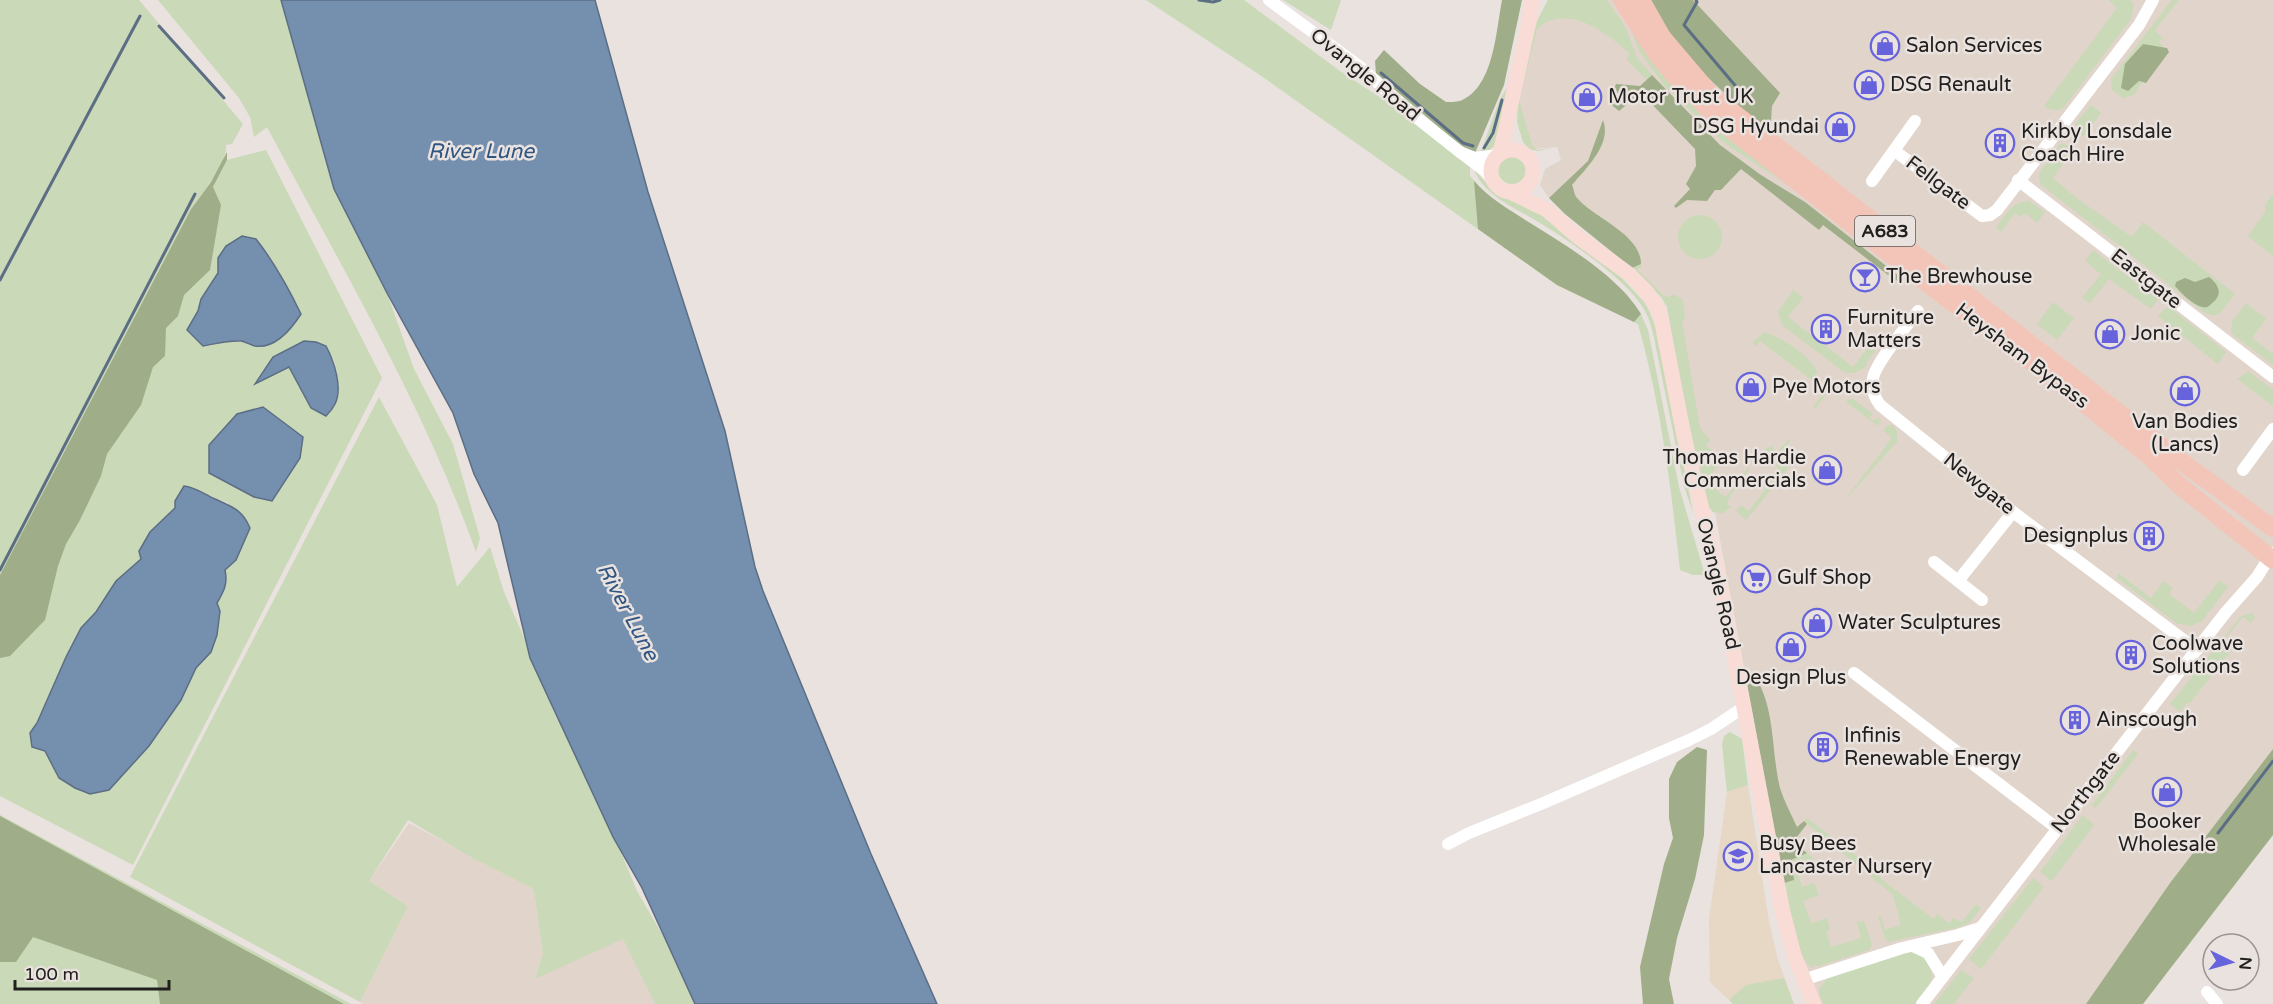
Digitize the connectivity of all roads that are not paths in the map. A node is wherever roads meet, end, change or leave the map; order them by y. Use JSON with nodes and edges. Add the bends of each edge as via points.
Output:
{"nodes":[{"id":1,"x":1269,"y":0,"type":"edge"},
{"id":2,"x":1532,"y":0,"type":"edge"},
{"id":3,"x":1540,"y":0,"type":"edge"},
{"id":4,"x":1622,"y":0,"type":"edge"},
{"id":5,"x":1641,"y":0,"type":"edge"},
{"id":6,"x":2153,"y":0,"type":"edge"},
{"id":7,"x":1529,"y":22,"type":"junction"},
{"id":8,"x":1513,"y":97,"type":"junction"},
{"id":9,"x":1915,"y":121,"type":"dead end"},
{"id":10,"x":1894,"y":151,"type":"junction"},
{"id":11,"x":1460,"y":152,"type":"junction"},
{"id":12,"x":1523,"y":153,"type":"junction"},
{"id":13,"x":1499,"y":155,"type":"junction"},
{"id":14,"x":1532,"y":176,"type":"junction"},
{"id":15,"x":2018,"y":180,"type":"junction"},
{"id":16,"x":1872,"y":181,"type":"dead end"},
{"id":17,"x":1495,"y":182,"type":"junction"},
{"id":18,"x":1510,"y":192,"type":"junction"},
{"id":19,"x":1548,"y":210,"type":"junction"},
{"id":20,"x":1918,"y":311,"type":"dead end"},
{"id":21,"x":2273,"y":377,"type":"edge"},
{"id":22,"x":2273,"y":429,"type":"edge"},
{"id":23,"x":2190,"y":468,"type":"junction"},
{"id":24,"x":2243,"y":470,"type":"dead end"},
{"id":25,"x":2013,"y":512,"type":"junction"},
{"id":26,"x":2273,"y":528,"type":"edge"},
{"id":27,"x":2272,"y":557,"type":"edge"},
{"id":28,"x":1934,"y":562,"type":"dead end"},
{"id":29,"x":1958,"y":581,"type":"junction"},
{"id":30,"x":1982,"y":600,"type":"dead end"},
{"id":31,"x":2197,"y":650,"type":"junction"},
{"id":32,"x":1854,"y":673,"type":"dead end"},
{"id":33,"x":1744,"y":707,"type":"junction"},
{"id":34,"x":2058,"y":829,"type":"junction"},
{"id":35,"x":1449,"y":844,"type":"dead end"},
{"id":36,"x":1980,"y":928,"type":"junction"},
{"id":37,"x":1913,"y":946,"type":"junction"},
{"id":38,"x":1943,"y":978,"type":"junction"},
{"id":39,"x":1803,"y":980,"type":"junction"},
{"id":40,"x":2207,"y":992,"type":"dead end"},
{"id":41,"x":1814,"y":1004,"type":"edge"},
{"id":42,"x":1923,"y":1004,"type":"edge"},
{"id":43,"x":2217,"y":1004,"type":"edge"}],
"edges":[{"from":1,"to":11,"type":"street","name":"Ovangle Road","via":[[1359,66]]},
{"from":2,"to":7,"type":"main road"},
{"from":3,"to":7,"type":"main road"},
{"from":4,"to":27,"type":"highway","name":"Heysham Bypass","number":"A683","via":[[1662,60],[1719,120],[2058,382],[2179,485]]},
{"from":5,"to":23,"type":"highway","name":"Heysham Bypass","number":"A683","via":[[1662,37],[1712,96]]},
{"from":6,"to":15,"type":"street","via":[[2139,25]]},
{"from":7,"to":8,"type":"main road"},
{"from":8,"to":12,"type":"main road","via":[[1515,129]]},
{"from":8,"to":13,"type":"main road"},
{"from":9,"to":10,"type":"street","name":"Fellgate"},
{"from":10,"to":15,"type":"street","name":"Fellgate","via":[[1983,216],[1997,210]]},
{"from":10,"to":16,"type":"street","name":"Fellgate"},
{"from":11,"to":13,"type":"street","via":[[1480,159]]},
{"from":11,"to":17,"type":"street","name":"Ovangle Road"},
{"from":12,"to":13,"type":"main road","via":[[1511,150]]},
{"from":12,"to":14,"type":"main road","via":[[1531,163]]},
{"from":13,"to":17,"type":"main road","via":[[1492,165]]},
{"from":14,"to":18,"type":"main road","via":[[1526,186]]},
{"from":14,"to":19,"type":"main road","name":"Ovangle Road"},
{"from":15,"to":21,"type":"street","name":"Eastgate"},
{"from":17,"to":18,"type":"main road"},
{"from":18,"to":19,"type":"main road","name":"Ovangle Road"},
{"from":19,"to":33,"type":"main road","name":"Ovangle Road","via":[[1629,274],[1660,313]]},
{"from":20,"to":25,"type":"street","name":"Newgate","via":[[1875,372],[1873,394],[1880,405]]},
{"from":22,"to":24,"type":"street"},
{"from":23,"to":26,"type":"highway","name":"Heysham Bypass","number":"A683"},
{"from":23,"to":27,"type":"highway","number":"A683","via":[[2215,498],[2266,538]]},
{"from":25,"to":29,"type":"street"},
{"from":25,"to":31,"type":"street","name":"Newgate"},
{"from":27,"to":31,"type":"street","name":"Northgate"},
{"from":28,"to":29,"type":"street"},
{"from":29,"to":30,"type":"street"},
{"from":31,"to":34,"type":"street","name":"Northgate"},
{"from":32,"to":34,"type":"street"},
{"from":33,"to":35,"type":"street","via":[[1689,740],[1469,832]]},
{"from":33,"to":39,"type":"main road","name":"Ovangle Road","via":[[1783,913]]},
{"from":34,"to":36,"type":"street","name":"Northgate"},
{"from":36,"to":37,"type":"street"},
{"from":36,"to":38,"type":"street","name":"Northgate"},
{"from":37,"to":38,"type":"street","via":[[1928,953]]},
{"from":37,"to":39,"type":"street"},
{"from":38,"to":42,"type":"street","name":"Northgate"},
{"from":39,"to":41,"type":"main road","name":"Ovangle Road"},
{"from":40,"to":43,"type":"street"}]}
